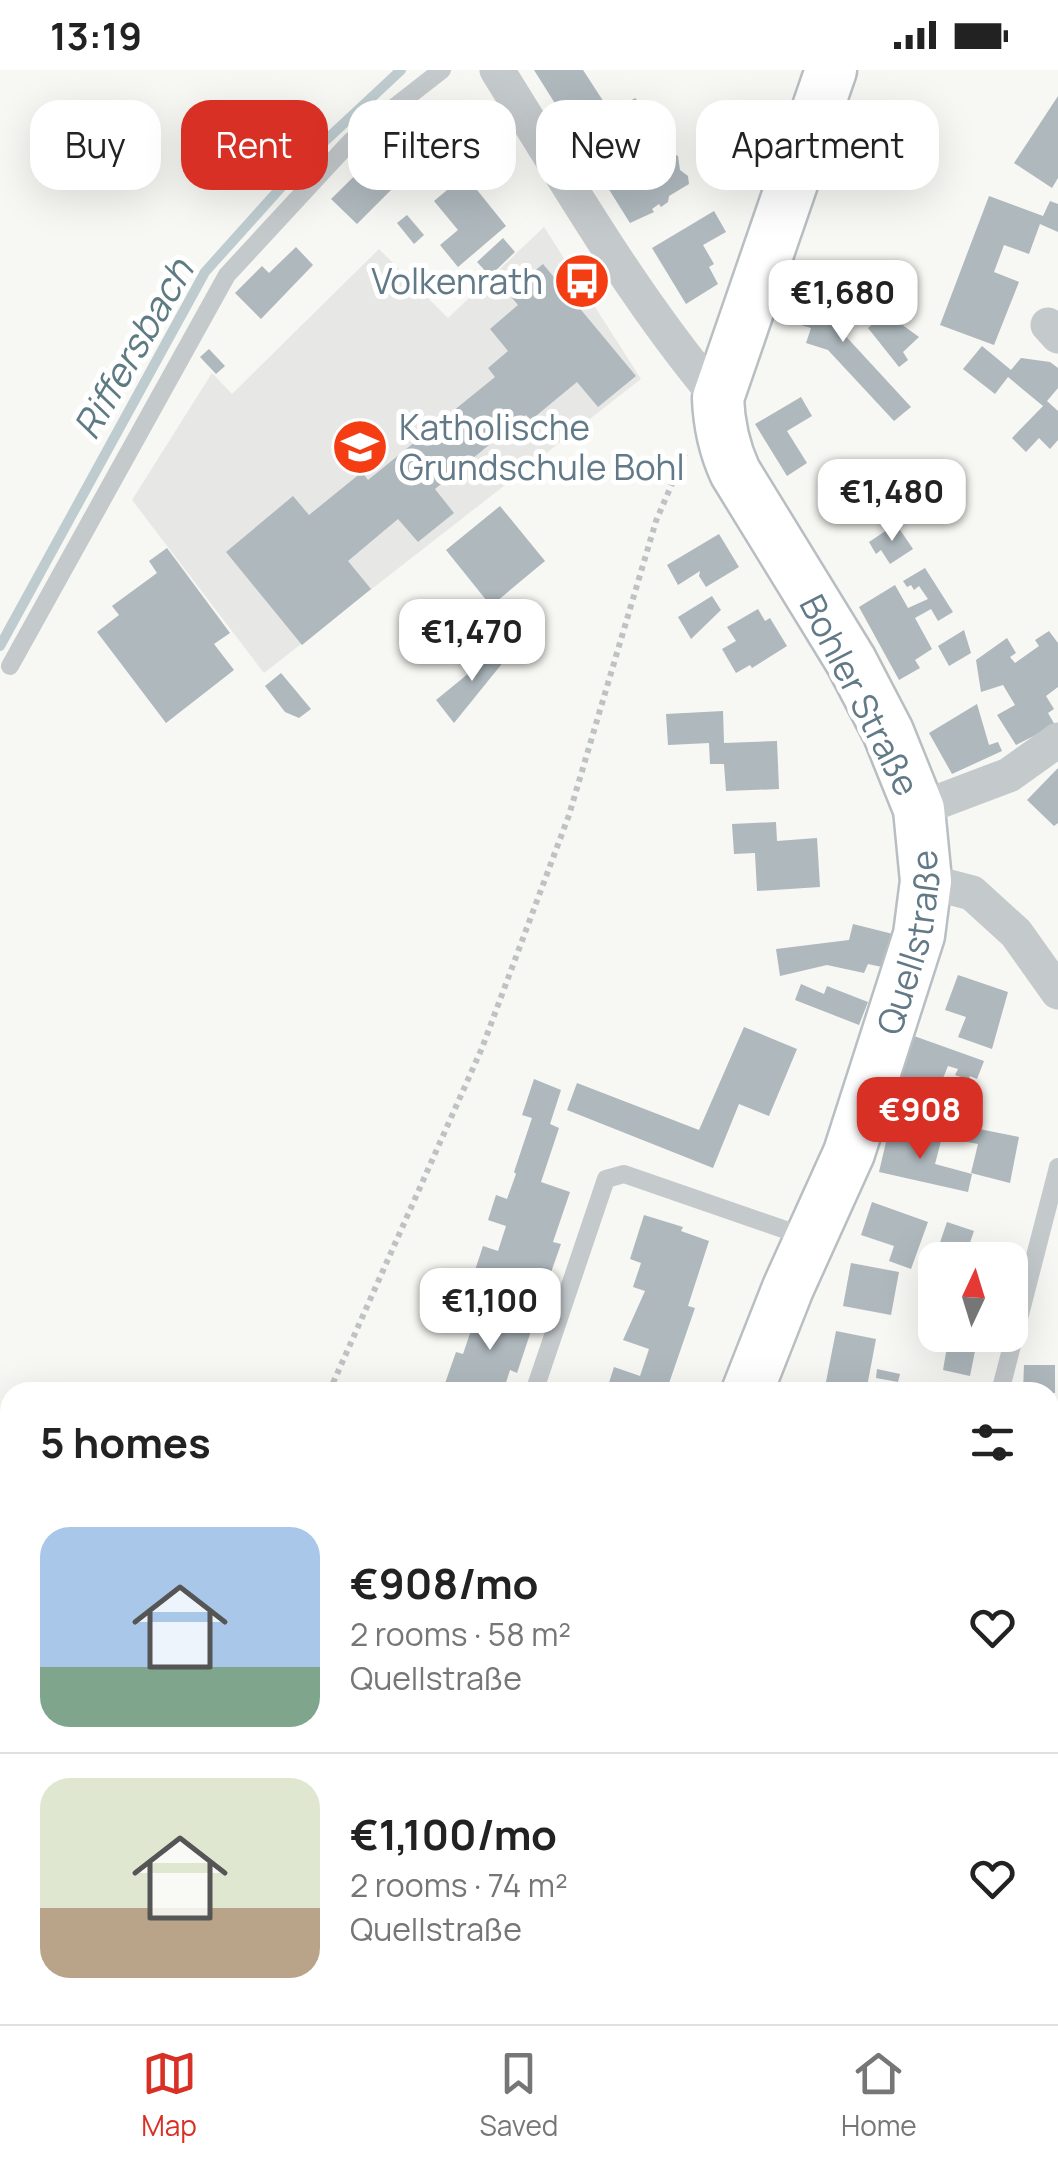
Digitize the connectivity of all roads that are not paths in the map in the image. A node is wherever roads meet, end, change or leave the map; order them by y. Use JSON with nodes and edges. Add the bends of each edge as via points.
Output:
{"nodes":[{"id":1,"x":442,"y":70,"type":"edge"},
{"id":2,"x":497,"y":70,"type":"edge"},
{"id":3,"x":831,"y":70,"type":"edge"},
{"id":4,"x":719,"y":408,"type":"junction"},
{"id":5,"x":10,"y":666,"type":"dead end"},
{"id":6,"x":1058,"y":740,"type":"edge"},
{"id":7,"x":919,"y":809,"type":"junction"},
{"id":8,"x":926,"y":880,"type":"junction"},
{"id":9,"x":1058,"y":992,"type":"edge"},
{"id":10,"x":1058,"y":1168,"type":"edge"},
{"id":11,"x":810,"y":1238,"type":"junction"},
{"id":12,"x":537,"y":1382,"type":"edge"},
{"id":13,"x":751,"y":1382,"type":"edge"},
{"id":14,"x":1003,"y":1382,"type":"edge"}],
"edges":[{"from":1,"to":5,"type":"lane","via":[[350,141],[227,276]]},
{"from":2,"to":4,"type":"street","name":"Bohler Straße","via":[[631,284]]},
{"from":3,"to":4,"type":"main road"},
{"from":4,"to":7,"type":"main road","name":"Bohler Straße","via":[[724,449],[735,472],[851,660]]},
{"from":6,"to":7,"type":"street","via":[[1009,776]]},
{"from":7,"to":8,"type":"main road","name":"Quellstraße"},
{"from":8,"to":9,"type":"street","via":[[972,893],[1016,932]]},
{"from":8,"to":11,"type":"main road","name":"Quellstraße","via":[[918,935],[849,1153]]},
{"from":10,"to":14,"type":"lane"},
{"from":11,"to":12,"type":"lane","via":[[624,1174],[606,1179]]},
{"from":11,"to":13,"type":"main road","name":"Quellstraße"}]}
